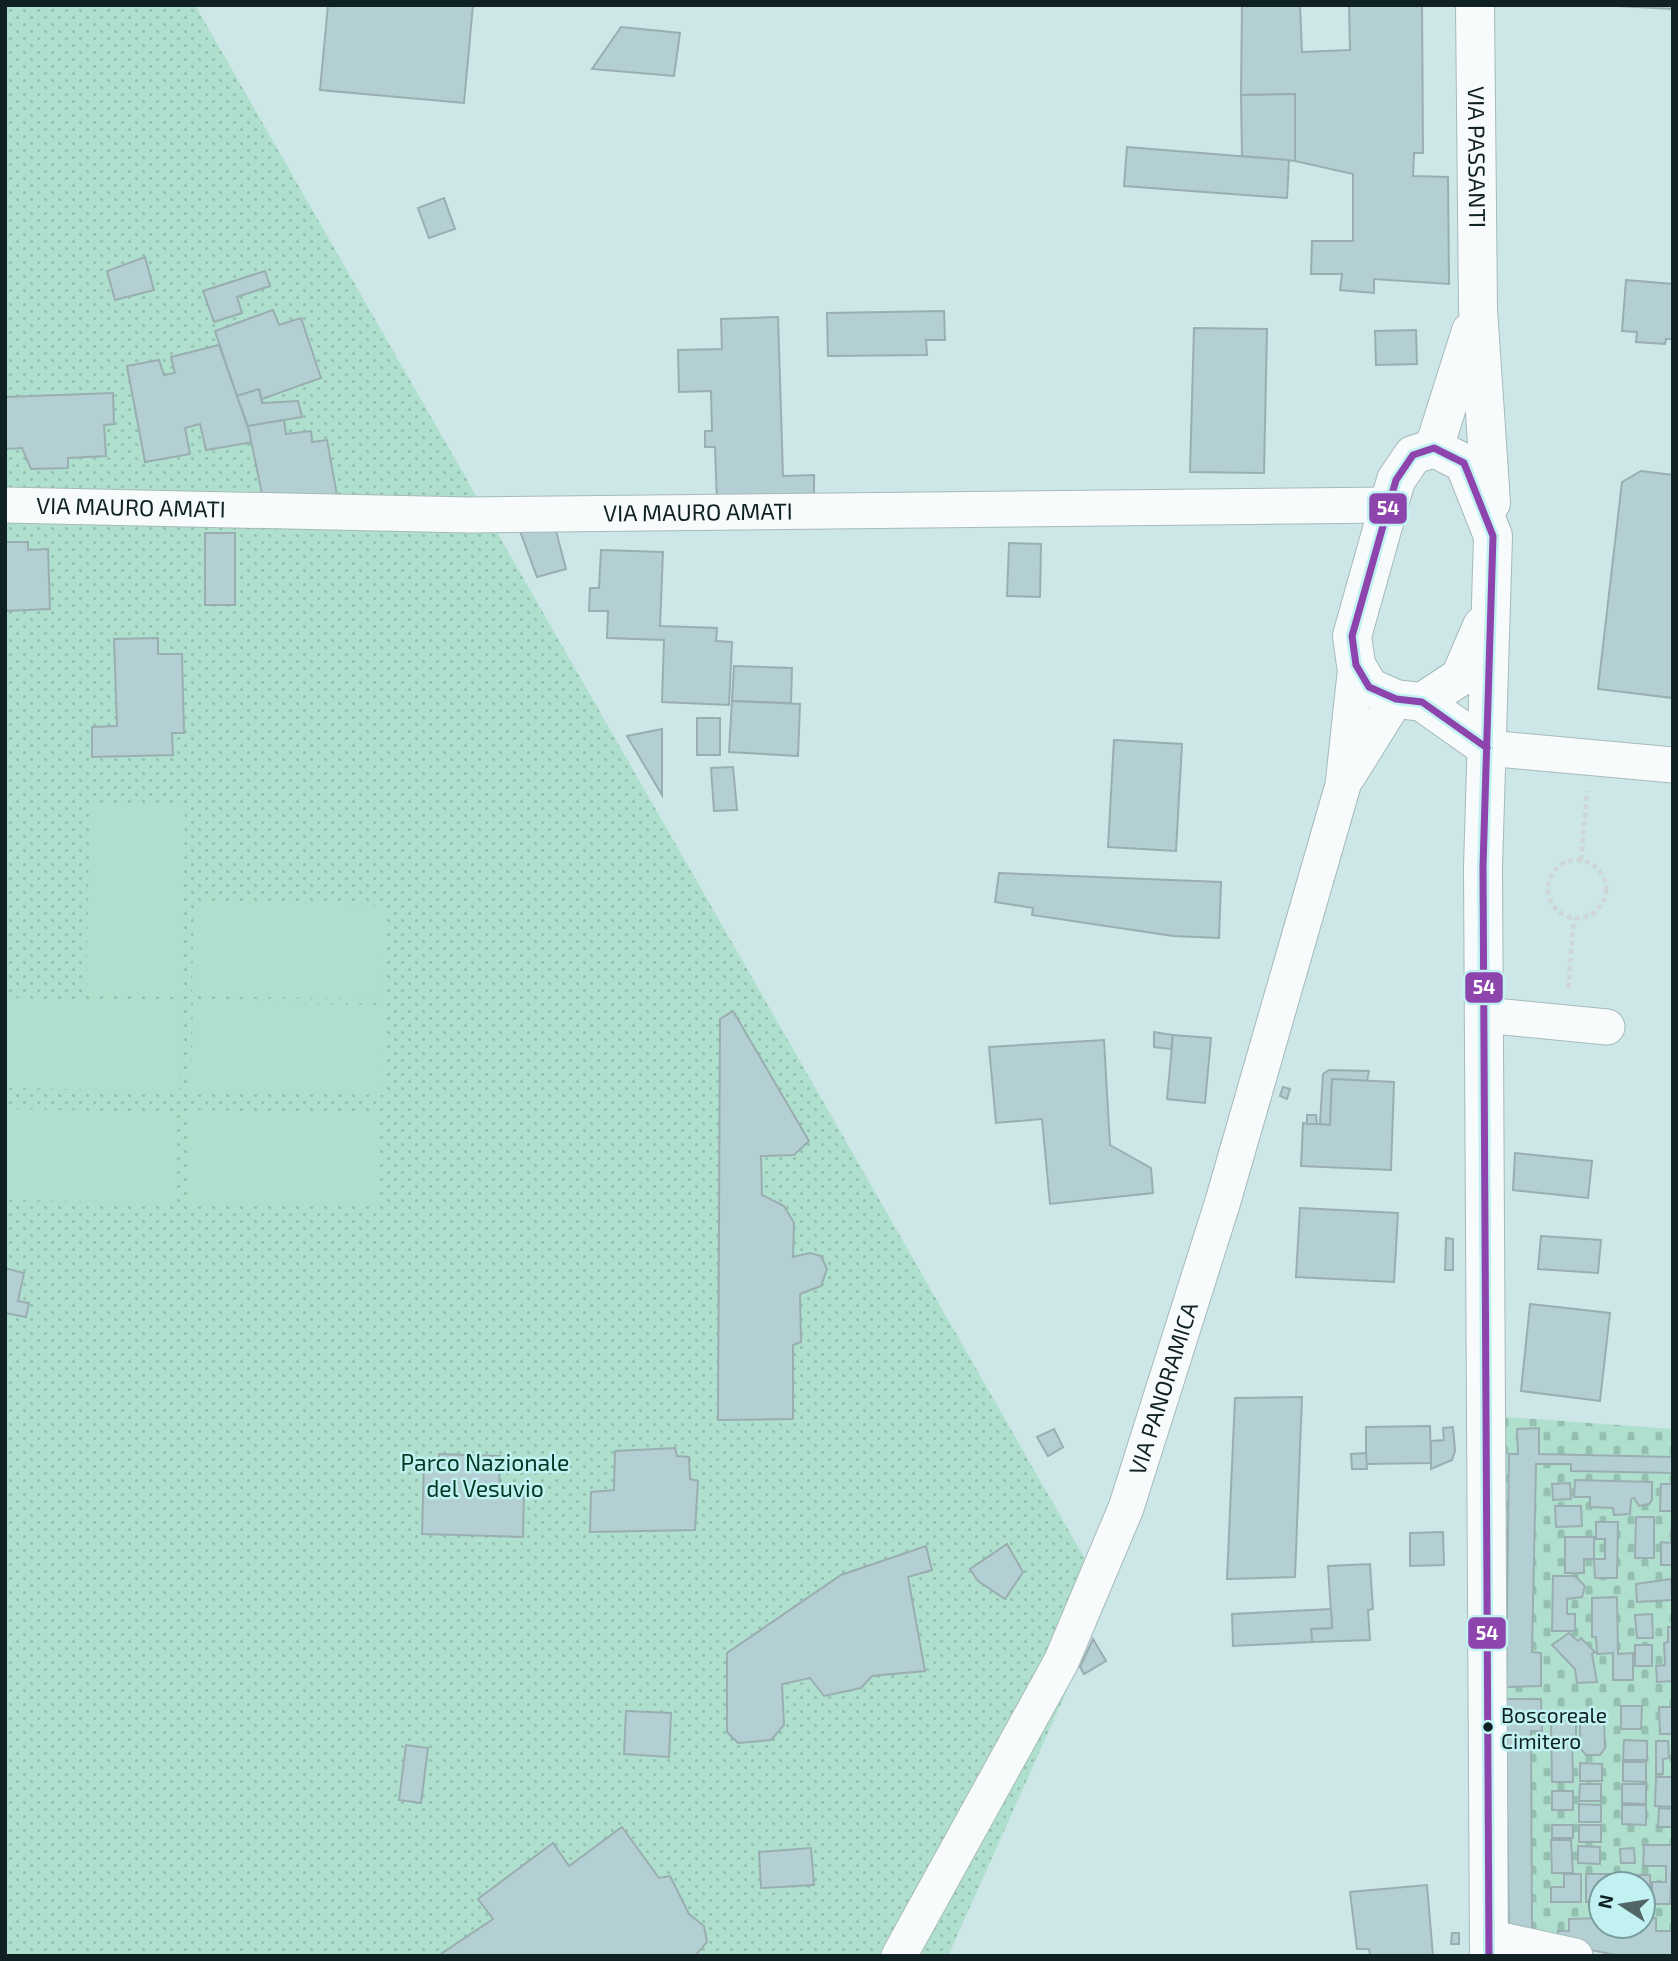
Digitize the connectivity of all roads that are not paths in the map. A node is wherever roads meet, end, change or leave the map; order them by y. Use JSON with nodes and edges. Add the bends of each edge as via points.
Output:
{"nodes":[{"id":1,"x":1475,"y":5,"type":"edge"},
{"id":2,"x":1478,"y":309,"type":"junction"},
{"id":3,"x":1434,"y":448,"type":"junction"},
{"id":4,"x":5,"y":505,"type":"edge"},
{"id":5,"x":1389,"y":505,"type":"junction"},
{"id":6,"x":1493,"y":537,"type":"junction"},
{"id":7,"x":1491,"y":604,"type":"junction"},
{"id":8,"x":1356,"y":665,"type":"junction"},
{"id":9,"x":1409,"y":701,"type":"junction"},
{"id":10,"x":1487,"y":748,"type":"junction"},
{"id":11,"x":1673,"y":765,"type":"edge"},
{"id":12,"x":1343,"y":785,"type":"junction"},
{"id":13,"x":1484,"y":1014,"type":"junction"},
{"id":14,"x":1607,"y":1027,"type":"dead end"},
{"id":15,"x":1489,"y":1947,"type":"edge"},
{"id":16,"x":899,"y":1956,"type":"edge"},
{"id":17,"x":1575,"y":1956,"type":"edge"}],
"edges":[{"from":1,"to":2,"type":"main road","name":"VIA PASSANTI"},
{"from":2,"to":3,"type":"main road","name":"VIA PASSANTI"},
{"from":2,"to":6,"type":"main road","name":"VIA PASSANTI"},
{"from":3,"to":5,"type":"main road","via":[[1413,455],[1396,480]]},
{"from":3,"to":6,"type":"main road","name":"VIA PASSANTI","via":[[1464,463]]},
{"from":4,"to":5,"type":"street","name":"VIA MAURO AMATI","via":[[470,515]]},
{"from":5,"to":8,"type":"main road","via":[[1352,636]]},
{"from":6,"to":7,"type":"main road","name":"VIA PASSANTI"},
{"from":7,"to":9,"type":"main road","name":"VIA PASSANTI","via":[[1460,677]]},
{"from":7,"to":10,"type":"main road","name":"VIA PASSANTI"},
{"from":8,"to":9,"type":"main road","via":[[1369,687]]},
{"from":8,"to":12,"type":"street","name":"VIA PANORAMICA"},
{"from":9,"to":10,"type":"main road"},
{"from":9,"to":12,"type":"street","name":"VIA PANORAMICA"},
{"from":10,"to":11,"type":"street"},
{"from":10,"to":13,"type":"main road","name":"VIA PASSANTI"},
{"from":12,"to":16,"type":"street","name":"VIA PANORAMICA","via":[[1223,1201],[1126,1508],[1061,1662]]},
{"from":13,"to":14,"type":"street"},
{"from":13,"to":15,"type":"main road","name":"VIA PASSANTI"},
{"from":15,"to":17,"type":"street"}]}
